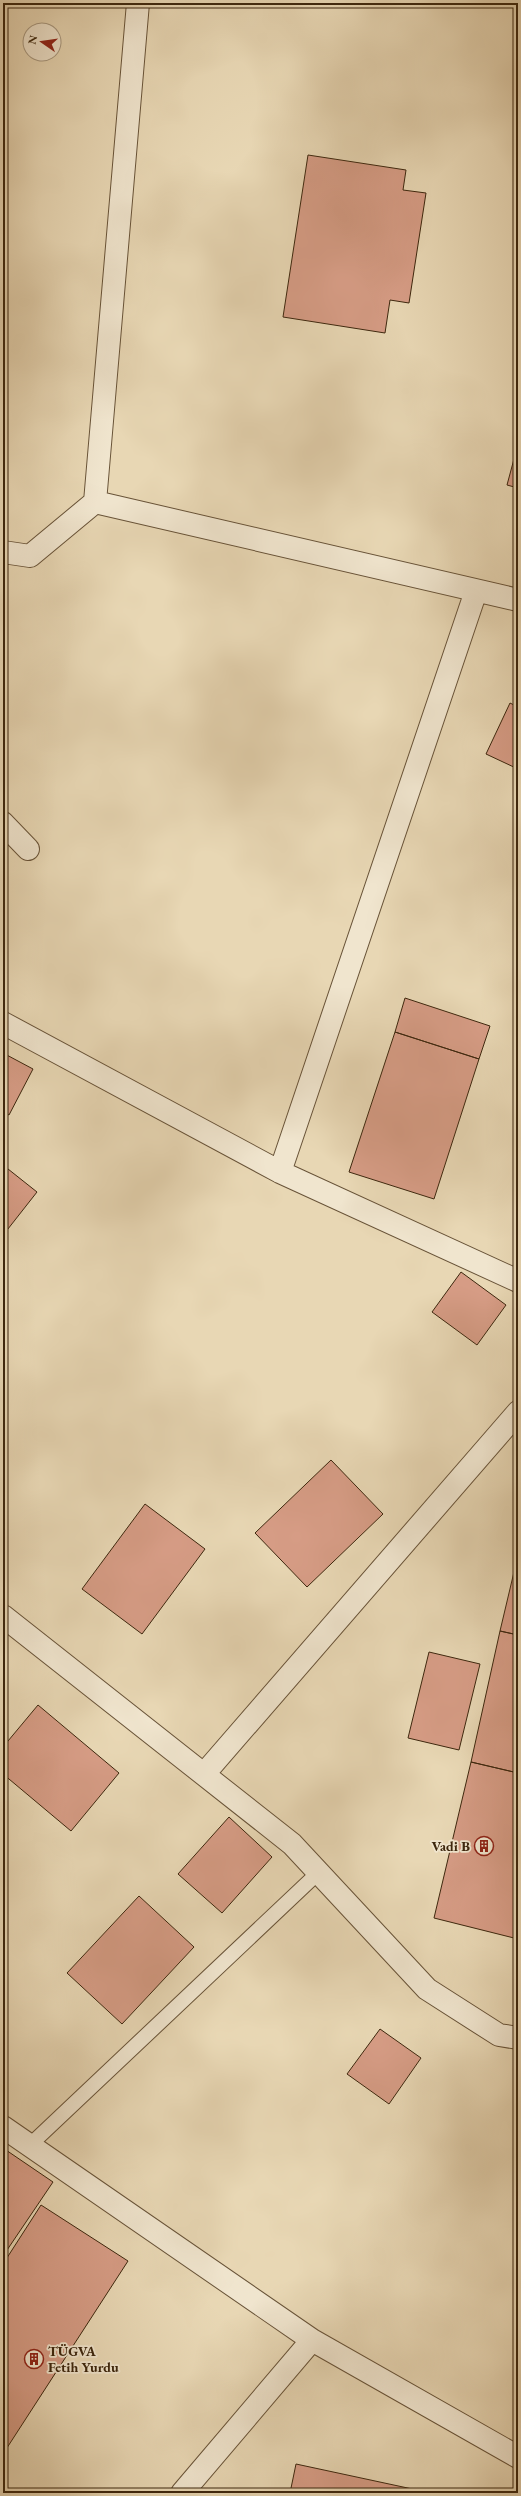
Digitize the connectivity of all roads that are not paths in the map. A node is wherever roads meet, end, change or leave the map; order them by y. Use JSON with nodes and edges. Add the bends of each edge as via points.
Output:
{"nodes":[{"id":1,"x":138,"y":3,"type":"edge"},
{"id":2,"x":96,"y":502,"type":"junction"},
{"id":3,"x":3,"y":552,"type":"edge"},
{"id":4,"x":476,"y":591,"type":"junction"},
{"id":5,"x":518,"y":600,"type":"edge"},
{"id":6,"x":3,"y":823,"type":"edge"},
{"id":7,"x":28,"y":849,"type":"dead end"},
{"id":8,"x":3,"y":1023,"type":"edge"},
{"id":9,"x":280,"y":1172,"type":"junction"},
{"id":10,"x":518,"y":1281,"type":"edge"},
{"id":11,"x":518,"y":1412,"type":"edge"},
{"id":12,"x":3,"y":1616,"type":"edge"},
{"id":13,"x":204,"y":1774,"type":"junction"},
{"id":14,"x":319,"y":1872,"type":"junction"},
{"id":15,"x":518,"y":2038,"type":"edge"},
{"id":16,"x":3,"y":2127,"type":"edge"},
{"id":17,"x":29,"y":2146,"type":"junction"},
{"id":18,"x":312,"y":2340,"type":"junction"},
{"id":19,"x":518,"y":2457,"type":"edge"},
{"id":20,"x":182,"y":2493,"type":"edge"}],
"edges":[{"from":1,"to":2,"type":"street"},
{"from":2,"to":3,"type":"street","via":[[30,556]]},
{"from":2,"to":4,"type":"street"},
{"from":4,"to":5,"type":"street"},
{"from":4,"to":9,"type":"street"},
{"from":6,"to":7,"type":"street"},
{"from":8,"to":9,"type":"street"},
{"from":9,"to":10,"type":"street"},
{"from":11,"to":13,"type":"street"},
{"from":12,"to":13,"type":"street"},
{"from":13,"to":14,"type":"street","via":[[292,1844]]},
{"from":14,"to":15,"type":"street","via":[[427,1989],[498,2035]]},
{"from":14,"to":17,"type":"lane"},
{"from":16,"to":17,"type":"street"},
{"from":17,"to":18,"type":"street"},
{"from":18,"to":19,"type":"street"},
{"from":18,"to":20,"type":"street"}]}
